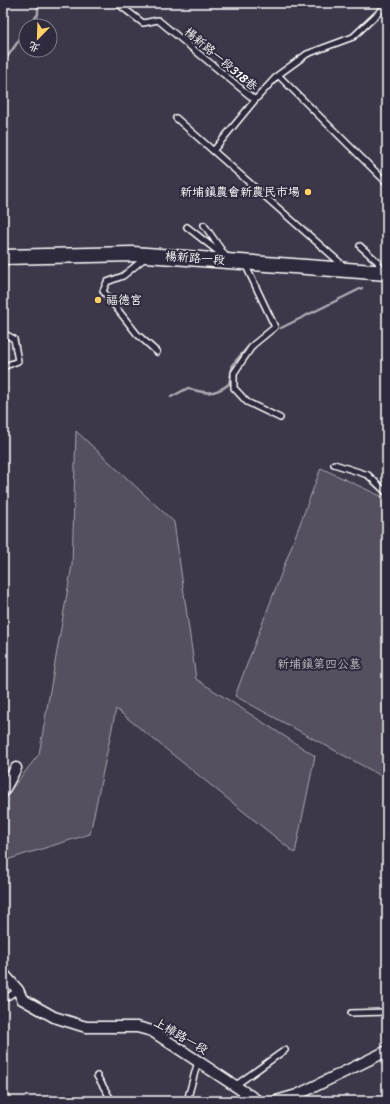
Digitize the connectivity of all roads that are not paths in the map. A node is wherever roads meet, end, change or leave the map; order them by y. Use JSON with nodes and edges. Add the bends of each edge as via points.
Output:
{"nodes":[{"id":1,"x":117,"y":3,"type":"edge"},
{"id":2,"x":387,"y":5,"type":"edge"},
{"id":3,"x":278,"y":75,"type":"junction"},
{"id":4,"x":255,"y":100,"type":"junction"},
{"id":5,"x":176,"y":118,"type":"dead end"},
{"id":6,"x":213,"y":151,"type":"junction"},
{"id":7,"x":387,"y":183,"type":"edge"},
{"id":8,"x":204,"y":225,"type":"dead end"},
{"id":9,"x":187,"y":227,"type":"dead end"},
{"id":10,"x":360,"y":246,"type":"dead end"},
{"id":11,"x":149,"y":255,"type":"junction"},
{"id":12,"x":3,"y":257,"type":"edge"},
{"id":13,"x":229,"y":260,"type":"junction"},
{"id":14,"x":244,"y":261,"type":"junction"},
{"id":15,"x":348,"y":269,"type":"junction"},
{"id":16,"x":384,"y":272,"type":"edge"},
{"id":17,"x":3,"y":333,"type":"edge"},
{"id":18,"x":157,"y":352,"type":"dead end"},
{"id":19,"x":3,"y":366,"type":"edge"},
{"id":20,"x":280,"y":418,"type":"dead end"},
{"id":21,"x":334,"y":464,"type":"dead end"},
{"id":22,"x":387,"y":493,"type":"edge"},
{"id":23,"x":16,"y":768,"type":"dead end"},
{"id":24,"x":3,"y":792,"type":"edge"},
{"id":25,"x":3,"y":972,"type":"edge"},
{"id":26,"x":18,"y":990,"type":"junction"},
{"id":27,"x":3,"y":1000,"type":"edge"},
{"id":28,"x":387,"y":1012,"type":"edge"},
{"id":29,"x":351,"y":1013,"type":"dead end"},
{"id":30,"x":285,"y":1050,"type":"dead end"},
{"id":31,"x":387,"y":1051,"type":"edge"},
{"id":32,"x":198,"y":1060,"type":"junction"},
{"id":33,"x":97,"y":1076,"type":"dead end"},
{"id":34,"x":236,"y":1085,"type":"junction"},
{"id":35,"x":112,"y":1101,"type":"edge"},
{"id":36,"x":187,"y":1101,"type":"edge"},
{"id":37,"x":258,"y":1101,"type":"edge"},
{"id":38,"x":276,"y":1101,"type":"edge"}],
"edges":[{"from":1,"to":4,"type":"lane","name":"楊新路一段318巷","via":[[143,23],[158,20]]},
{"from":2,"to":3,"type":"lane","name":"楊新路一段318巷","via":[[353,37],[307,54]]},
{"from":3,"to":4,"type":"lane","name":"楊新路一段318巷"},
{"from":3,"to":7,"type":"lane"},
{"from":4,"to":6,"type":"lane"},
{"from":5,"to":6,"type":"lane"},
{"from":6,"to":15,"type":"lane"},
{"from":8,"to":13,"type":"lane"},
{"from":9,"to":13,"type":"lane"},
{"from":10,"to":16,"type":"lane","via":[[378,262]]},
{"from":11,"to":12,"type":"main road","name":"楊新路一段"},
{"from":11,"to":13,"type":"main road","name":"楊新路一段"},
{"from":11,"to":18,"type":"lane","via":[[123,276],[107,282],[102,291],[138,334]]},
{"from":13,"to":14,"type":"main road","name":"楊新路一段"},
{"from":14,"to":15,"type":"main road","name":"楊新路一段"},
{"from":14,"to":20,"type":"lane","via":[[275,327],[253,345],[234,373],[234,388],[247,402]]},
{"from":15,"to":16,"type":"main road","name":"楊新路一段"},
{"from":17,"to":19,"type":"lane","via":[[14,339],[18,361]]},
{"from":21,"to":22,"type":"lane","via":[[368,474]]},
{"from":23,"to":24,"type":"street"},
{"from":25,"to":26,"type":"street","name":"上樟路一段"},
{"from":26,"to":27,"type":"lane"},
{"from":26,"to":32,"type":"street","name":"上樟路一段","via":[[22,999],[54,1017],[86,1027],[137,1027],[152,1031]]},
{"from":28,"to":29,"type":"lane"},
{"from":30,"to":34,"type":"lane"},
{"from":31,"to":38,"type":"street","via":[[297,1095]]},
{"from":32,"to":34,"type":"street","name":"上樟路一段"},
{"from":32,"to":36,"type":"lane"},
{"from":33,"to":35,"type":"lane"},
{"from":34,"to":37,"type":"street","name":"上樟路一段"}]}
